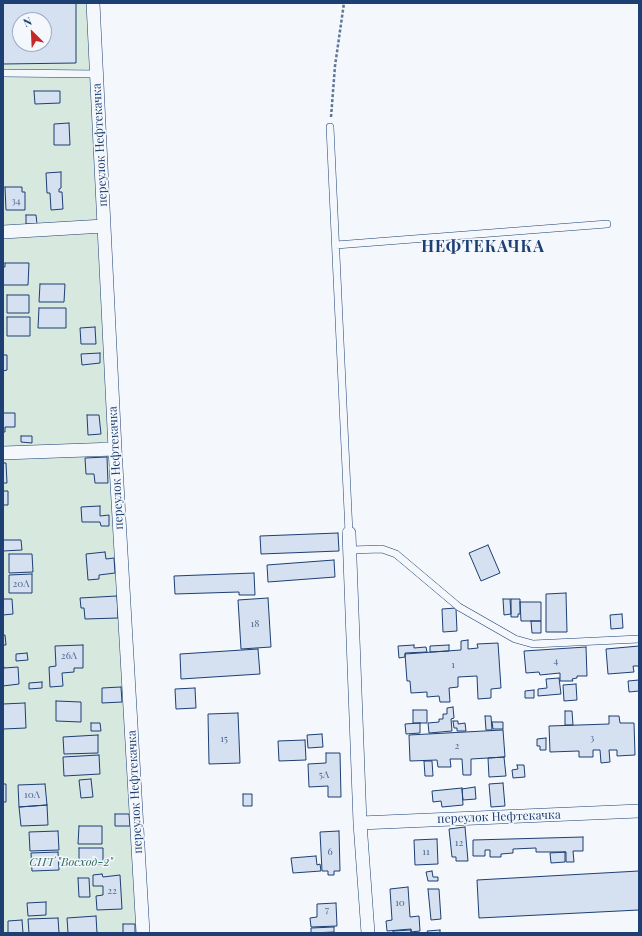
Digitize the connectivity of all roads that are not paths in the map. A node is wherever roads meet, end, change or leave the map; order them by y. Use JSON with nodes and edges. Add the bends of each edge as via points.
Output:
{"nodes":[{"id":1,"x":93,"y":3,"type":"edge"},
{"id":2,"x":3,"y":73,"type":"edge"},
{"id":3,"x":97,"y":74,"type":"junction"},
{"id":4,"x":330,"y":127,"type":"road end"},
{"id":5,"x":607,"y":224,"type":"dead end"},
{"id":6,"x":104,"y":226,"type":"junction"},
{"id":7,"x":3,"y":232,"type":"edge"},
{"id":8,"x":336,"y":245,"type":"junction"},
{"id":9,"x":115,"y":449,"type":"junction"},
{"id":10,"x":3,"y":453,"type":"edge"},
{"id":11,"x":349,"y":533,"type":"joint"},
{"id":12,"x":350,"y":550,"type":"junction"},
{"id":13,"x":639,"y":639,"type":"edge"},
{"id":14,"x":639,"y":811,"type":"edge"},
{"id":15,"x":360,"y":823,"type":"junction"},
{"id":16,"x":143,"y":933,"type":"edge"},
{"id":17,"x":368,"y":933,"type":"edge"}],
"edges":[{"from":1,"to":3,"type":"street","name":"переулок Нефтекачка"},
{"from":2,"to":3,"type":"lane"},
{"from":3,"to":6,"type":"street","name":"переулок Нефтекачка"},
{"from":4,"to":8,"type":"lane"},
{"from":5,"to":8,"type":"lane"},
{"from":6,"to":7,"type":"street"},
{"from":6,"to":9,"type":"street","name":"переулок Нефтекачка"},
{"from":8,"to":11,"type":"lane"},
{"from":9,"to":10,"type":"street"},
{"from":9,"to":16,"type":"street","name":"переулок Нефтекачка"},
{"from":11,"to":12,"type":"street"},
{"from":12,"to":13,"type":"lane","via":[[382,549],[396,554],[459,607],[515,639],[533,644]]},
{"from":12,"to":15,"type":"street"},
{"from":14,"to":15,"type":"street","name":"переулок Нефтекачка"},
{"from":15,"to":17,"type":"street"}]}
